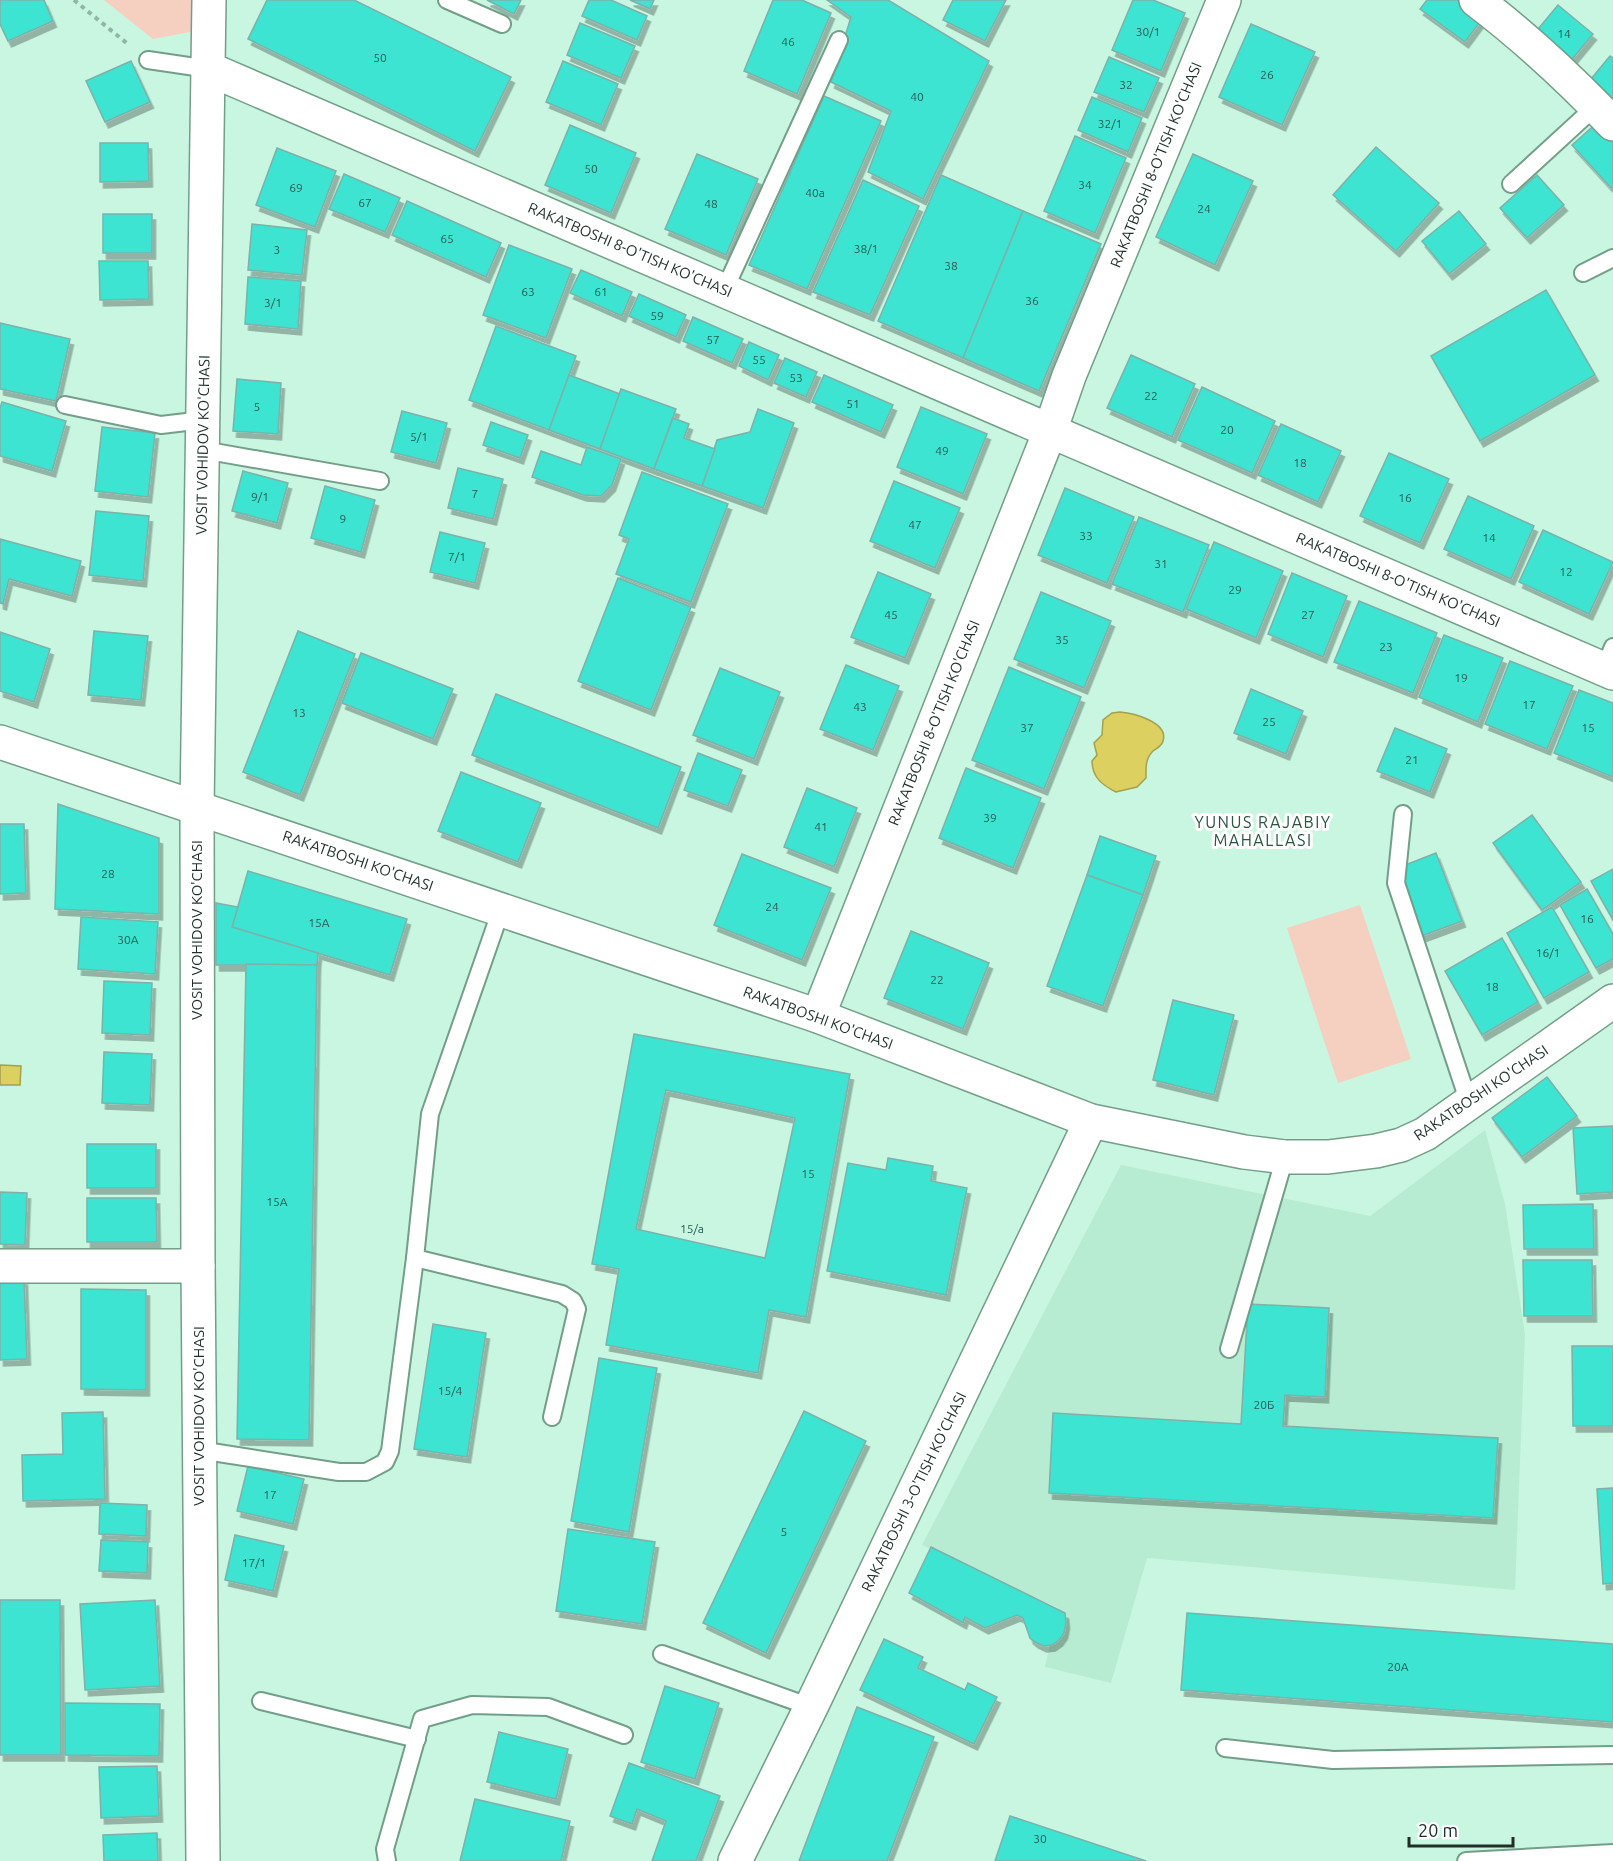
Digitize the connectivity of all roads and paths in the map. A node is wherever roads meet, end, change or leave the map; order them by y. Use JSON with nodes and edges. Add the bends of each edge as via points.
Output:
{"nodes":[{"id":1,"x":74,"y":0,"type":"edge"},
{"id":2,"x":209,"y":0,"type":"edge"},
{"id":3,"x":447,"y":0,"type":"edge"},
{"id":4,"x":1224,"y":0,"type":"edge"},
{"id":5,"x":1476,"y":0,"type":"edge"},
{"id":6,"x":502,"y":24,"type":"dead end"},
{"id":7,"x":839,"y":40,"type":"dead end"},
{"id":8,"x":148,"y":60,"type":"joint"},
{"id":9,"x":209,"y":69,"type":"junction"},
{"id":10,"x":1605,"y":115,"type":"edge"},
{"id":11,"x":1511,"y":184,"type":"dead end"},
{"id":12,"x":1613,"y":258,"type":"edge"},
{"id":13,"x":1583,"y":273,"type":"dead end"},
{"id":14,"x":724,"y":291,"type":"junction"},
{"id":15,"x":64,"y":405,"type":"dead end"},
{"id":16,"x":1050,"y":430,"type":"junction"},
{"id":17,"x":203,"y":435,"type":"junction"},
{"id":18,"x":380,"y":481,"type":"dead end"},
{"id":19,"x":1610,"y":663,"type":"edge"},
{"id":20,"x":0,"y":742,"type":"edge"},
{"id":21,"x":197,"y":807,"type":"junction"},
{"id":22,"x":1403,"y":814,"type":"dead end"},
{"id":23,"x":501,"y":910,"type":"junction"},
{"id":24,"x":1613,"y":1001,"type":"edge"},
{"id":25,"x":818,"y":1016,"type":"junction"},
{"id":26,"x":1469,"y":1103,"type":"junction"},
{"id":27,"x":1091,"y":1121,"type":"junction"},
{"id":28,"x":1285,"y":1157,"type":"junction"},
{"id":29,"x":415,"y":1258,"type":"junction"},
{"id":30,"x":0,"y":1266,"type":"edge"},
{"id":31,"x":198,"y":1266,"type":"junction"},
{"id":32,"x":1229,"y":1349,"type":"dead end"},
{"id":33,"x":552,"y":1417,"type":"dead end"},
{"id":34,"x":199,"y":1450,"type":"junction"},
{"id":35,"x":662,"y":1654,"type":"dead end"},
{"id":36,"x":261,"y":1701,"type":"dead end"},
{"id":37,"x":811,"y":1707,"type":"junction"},
{"id":38,"x":624,"y":1734,"type":"dead end"},
{"id":39,"x":417,"y":1738,"type":"junction"},
{"id":40,"x":1225,"y":1748,"type":"dead end"},
{"id":41,"x":1613,"y":1755,"type":"edge"},
{"id":42,"x":1613,"y":1854,"type":"edge"},
{"id":43,"x":203,"y":1861,"type":"edge"},
{"id":44,"x":387,"y":1861,"type":"edge"},
{"id":45,"x":735,"y":1861,"type":"edge"},
{"id":46,"x":1466,"y":1861,"type":"edge"}],
"edges":[{"from":1,"to":8,"type":"path"},
{"from":2,"to":9,"type":"street","name":"VOSIT VOHIDOV KO'CHASI"},
{"from":3,"to":6,"type":"lane"},
{"from":4,"to":16,"type":"street","name":"RAKATBOSHI 8-O'TISH KO'CHASI"},
{"from":5,"to":10,"type":"street"},
{"from":7,"to":14,"type":"lane"},
{"from":8,"to":9,"type":"lane"},
{"from":9,"to":14,"type":"street","name":"RAKATBOSHI 8-O'TISH KO'CHASI"},
{"from":9,"to":17,"type":"street","name":"VOSIT VOHIDOV KO'CHASI"},
{"from":10,"to":11,"type":"lane"},
{"from":12,"to":13,"type":"lane"},
{"from":14,"to":16,"type":"street","name":"RAKATBOSHI 8-O'TISH KO'CHASI"},
{"from":15,"to":17,"type":"lane"},
{"from":16,"to":19,"type":"street","name":"RAKATBOSHI 8-O'TISH KO'CHASI"},
{"from":16,"to":25,"type":"street","name":"RAKATBOSHI 8-O'TISH KO'CHASI"},
{"from":17,"to":18,"type":"lane"},
{"from":17,"to":21,"type":"street","name":"VOSIT VOHIDOV KO'CHASI"},
{"from":20,"to":21,"type":"street","name":"RAKATBOSHI KO'CHASI"},
{"from":21,"to":23,"type":"street","name":"RAKATBOSHI KO'CHASI"},
{"from":21,"to":31,"type":"street","name":"VOSIT VOHIDOV KO'CHASI"},
{"from":22,"to":26,"type":"lane","via":[[1396,883]]},
{"from":23,"to":25,"type":"street","name":"RAKATBOSHI KO'CHASI"},
{"from":23,"to":29,"type":"lane","via":[[430,1114]]},
{"from":24,"to":26,"type":"street","name":"RAKATBOSHI KO'CHASI"},
{"from":25,"to":27,"type":"street","name":"RAKATBOSHI KO'CHASI"},
{"from":26,"to":28,"type":"street","name":"RAKATBOSHI KO'CHASI","via":[[1425,1134],[1401,1145],[1328,1157]]},
{"from":27,"to":28,"type":"street","name":"RAKATBOSHI KO'CHASI"},
{"from":27,"to":37,"type":"street","name":"RAKATBOSHI 3-O'TISH KO'CHASI"},
{"from":28,"to":32,"type":"lane"},
{"from":29,"to":33,"type":"lane","via":[[562,1294],[573,1301],[577,1309]]},
{"from":29,"to":34,"type":"lane","via":[[390,1451],[385,1462],[366,1472],[339,1472]]},
{"from":30,"to":31,"type":"street"},
{"from":31,"to":34,"type":"street","name":"VOSIT VOHIDOV KO'CHASI"},
{"from":34,"to":43,"type":"street","name":"VOSIT VOHIDOV KO'CHASI"},
{"from":35,"to":37,"type":"lane"},
{"from":36,"to":39,"type":"lane"},
{"from":37,"to":45,"type":"street","name":"RAKATBOSHI 3-O'TISH KO'CHASI"},
{"from":38,"to":39,"type":"lane","via":[[548,1707],[472,1705],[422,1719]]},
{"from":39,"to":44,"type":"lane","via":[[385,1849]]},
{"from":40,"to":41,"type":"lane","via":[[1333,1760]]},
{"from":42,"to":46,"type":"lane"}]}
